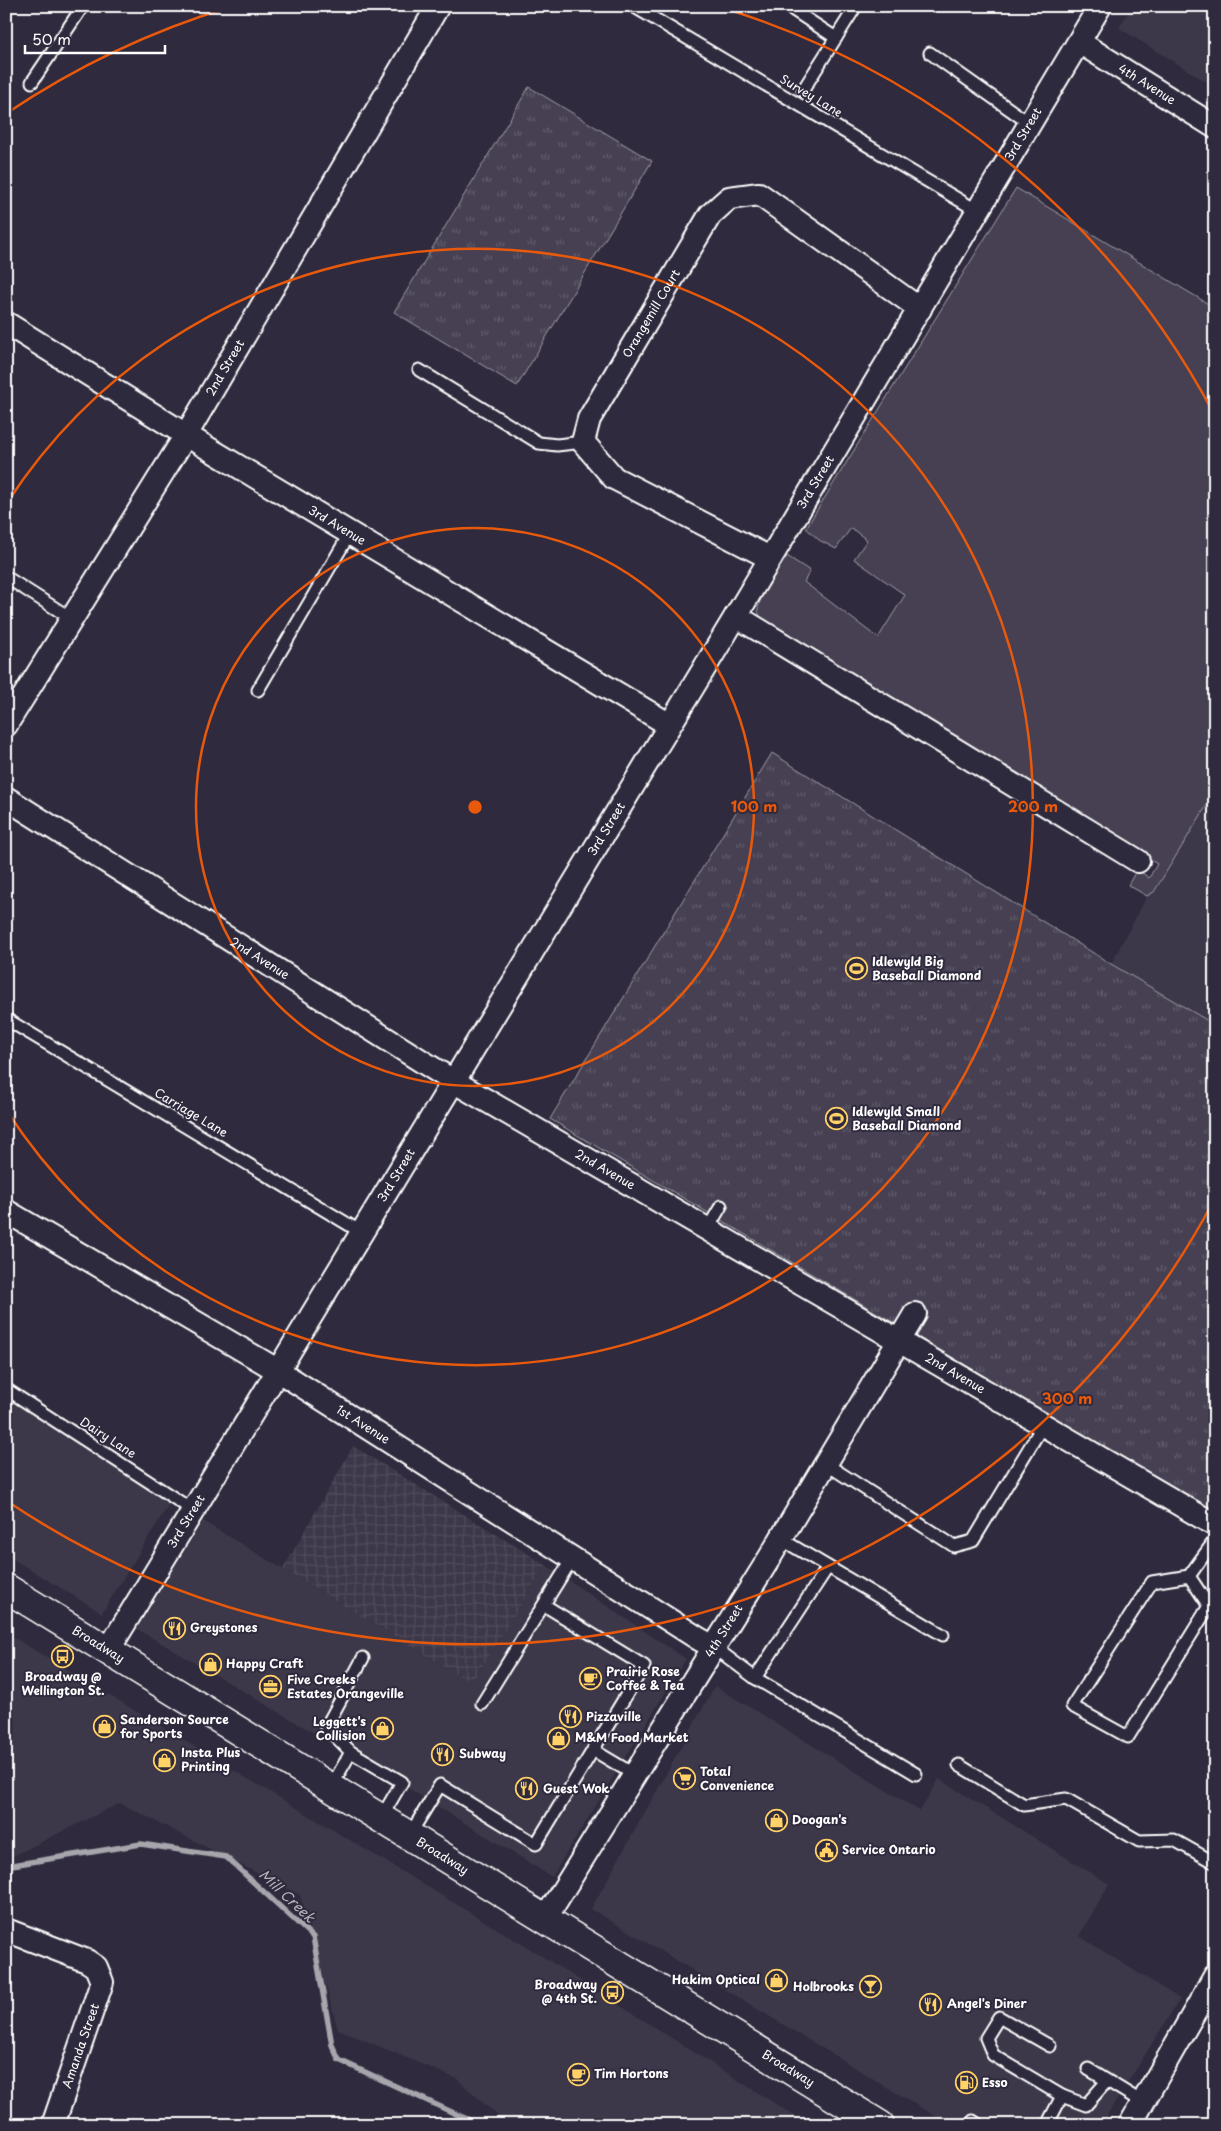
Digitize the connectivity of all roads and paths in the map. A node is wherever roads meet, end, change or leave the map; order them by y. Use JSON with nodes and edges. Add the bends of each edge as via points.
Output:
{"nodes":[{"id":1,"x":83,"y":6,"type":"edge"},
{"id":2,"x":438,"y":6,"type":"edge"},
{"id":3,"x":633,"y":6,"type":"edge"},
{"id":4,"x":787,"y":6,"type":"edge"},
{"id":5,"x":856,"y":6,"type":"edge"},
{"id":6,"x":1100,"y":6,"type":"edge"},
{"id":7,"x":804,"y":11,"type":"edge"},
{"id":8,"x":836,"y":38,"type":"junction"},
{"id":9,"x":1079,"y":42,"type":"junction"},
{"id":10,"x":930,"y":53,"type":"dead end"},
{"id":11,"x":32,"y":82,"type":"dead end"},
{"id":12,"x":803,"y":90,"type":"dead end"},
{"id":13,"x":1029,"y":123,"type":"junction"},
{"id":14,"x":1215,"y":127,"type":"edge"},
{"id":15,"x":976,"y":210,"type":"junction"},
{"id":16,"x":920,"y":309,"type":"junction"},
{"id":17,"x":6,"y":323,"type":"edge"},
{"id":18,"x":419,"y":370,"type":"dead end"},
{"id":19,"x":186,"y":435,"type":"junction"},
{"id":20,"x":583,"y":442,"type":"junction"},
{"id":21,"x":350,"y":533,"type":"junction"},
{"id":22,"x":770,"y":558,"type":"junction"},
{"id":23,"x":6,"y":577,"type":"edge"},
{"id":24,"x":736,"y":616,"type":"junction"},
{"id":25,"x":72,"y":619,"type":"junction"},
{"id":26,"x":258,"y":690,"type":"dead end"},
{"id":27,"x":668,"y":724,"type":"junction"},
{"id":28,"x":6,"y":725,"type":"edge"},
{"id":29,"x":6,"y":798,"type":"edge"},
{"id":30,"x":1138,"y":861,"type":"dead end"},
{"id":31,"x":6,"y":1019,"type":"edge"},
{"id":32,"x":454,"y":1081,"type":"junction"},
{"id":33,"x":721,"y":1206,"type":"dead end"},
{"id":34,"x":6,"y":1211,"type":"edge"},
{"id":35,"x":707,"y":1230,"type":"junction"},
{"id":36,"x":361,"y":1232,"type":"junction"},
{"id":37,"x":915,"y":1314,"type":"dead end"},
{"id":38,"x":900,"y":1342,"type":"junction"},
{"id":39,"x":277,"y":1370,"type":"junction"},
{"id":40,"x":6,"y":1389,"type":"edge"},
{"id":41,"x":1043,"y":1426,"type":"junction"},
{"id":42,"x":826,"y":1464,"type":"junction"},
{"id":43,"x":194,"y":1511,"type":"junction"},
{"id":44,"x":1215,"y":1525,"type":"edge"},
{"id":45,"x":781,"y":1539,"type":"junction"},
{"id":46,"x":1215,"y":1540,"type":"edge"},
{"id":47,"x":572,"y":1559,"type":"junction"},
{"id":48,"x":828,"y":1567,"type":"junction"},
{"id":49,"x":1189,"y":1576,"type":"junction"},
{"id":50,"x":6,"y":1588,"type":"edge"},
{"id":51,"x":544,"y":1605,"type":"junction"},
{"id":52,"x":943,"y":1635,"type":"dead end"},
{"id":53,"x":714,"y":1647,"type":"junction"},
{"id":54,"x":108,"y":1649,"type":"junction"},
{"id":55,"x":363,"y":1658,"type":"dead end"},
{"id":56,"x":755,"y":1678,"type":"junction"},
{"id":57,"x":482,"y":1704,"type":"dead end"},
{"id":58,"x":593,"y":1750,"type":"junction"},
{"id":59,"x":351,"y":1752,"type":"junction"},
{"id":60,"x":959,"y":1764,"type":"dead end"},
{"id":61,"x":916,"y":1774,"type":"dead end"},
{"id":62,"x":635,"y":1775,"type":"junction"},
{"id":63,"x":331,"y":1787,"type":"junction"},
{"id":64,"x":381,"y":1818,"type":"junction"},
{"id":65,"x":409,"y":1836,"type":"junction"},
{"id":66,"x":1215,"y":1863,"type":"edge"},
{"id":67,"x":545,"y":1920,"type":"junction"},
{"id":68,"x":6,"y":1930,"type":"edge"},
{"id":69,"x":1215,"y":1976,"type":"edge"},
{"id":70,"x":1050,"y":2046,"type":"dead end"},
{"id":71,"x":1088,"y":2069,"type":"dead end"},
{"id":72,"x":1107,"y":2081,"type":"junction"},
{"id":73,"x":1062,"y":2096,"type":"junction"},
{"id":74,"x":1142,"y":2102,"type":"junction"},
{"id":75,"x":1050,"y":2119,"type":"dead end"},
{"id":76,"x":53,"y":2125,"type":"edge"},
{"id":77,"x":880,"y":2125,"type":"edge"},
{"id":78,"x":1130,"y":2125,"type":"edge"}],
"edges":[{"from":1,"to":11,"type":"lane"},
{"from":2,"to":19,"type":"street","name":"2nd Street"},
{"from":3,"to":15,"type":"lane","name":"Survey Lane"},
{"from":4,"to":7,"type":"lane"},
{"from":5,"to":8,"type":"lane"},
{"from":6,"to":9,"type":"street","name":"3rd Street"},
{"from":7,"to":8,"type":"lane"},
{"from":8,"to":12,"type":"lane"},
{"from":9,"to":13,"type":"street","name":"3rd Street"},
{"from":9,"to":14,"type":"street","name":"4th Avenue"},
{"from":10,"to":13,"type":"lane"},
{"from":13,"to":15,"type":"street","name":"3rd Street"},
{"from":15,"to":16,"type":"street","name":"3rd Street"},
{"from":16,"to":20,"type":"street","name":"Orangemill Court","via":[[759,194],[729,198],[710,215],[588,419]]},
{"from":16,"to":22,"type":"street","name":"3rd Street"},
{"from":17,"to":19,"type":"street","name":"3rd Avenue"},
{"from":18,"to":20,"type":"lane","via":[[539,443],[557,446]]},
{"from":19,"to":21,"type":"street","name":"3rd Avenue"},
{"from":19,"to":25,"type":"street","name":"2nd Street"},
{"from":20,"to":22,"type":"street","via":[[614,478]]},
{"from":21,"to":26,"type":"lane"},
{"from":21,"to":27,"type":"street","name":"3rd Avenue"},
{"from":22,"to":24,"type":"street","name":"3rd Street"},
{"from":23,"to":25,"type":"lane"},
{"from":24,"to":27,"type":"street","name":"3rd Street"},
{"from":24,"to":30,"type":"street"},
{"from":25,"to":28,"type":"street","name":"2nd Street"},
{"from":27,"to":32,"type":"street","name":"3rd Street"},
{"from":29,"to":32,"type":"street","name":"2nd Avenue"},
{"from":31,"to":36,"type":"lane","name":"Carriage Lane"},
{"from":32,"to":35,"type":"street","name":"2nd Avenue"},
{"from":32,"to":36,"type":"street","name":"3rd Street"},
{"from":33,"to":35,"type":"lane"},
{"from":34,"to":39,"type":"street","name":"1st Avenue"},
{"from":35,"to":38,"type":"street","name":"2nd Avenue"},
{"from":36,"to":39,"type":"street","name":"3rd Street"},
{"from":37,"to":38,"type":"street","name":"4th Street"},
{"from":38,"to":41,"type":"street","name":"2nd Avenue"},
{"from":38,"to":42,"type":"street","name":"4th Street"},
{"from":39,"to":43,"type":"street","name":"3rd Street"},
{"from":39,"to":47,"type":"street","name":"1st Avenue"},
{"from":40,"to":43,"type":"lane","name":"Dairy Lane"},
{"from":41,"to":42,"type":"lane","via":[[973,1541],[954,1546]]},
{"from":41,"to":44,"type":"street","name":"2nd Avenue"},
{"from":42,"to":45,"type":"street","name":"4th Street"},
{"from":43,"to":54,"type":"street","name":"3rd Street"},
{"from":45,"to":48,"type":"lane"},
{"from":45,"to":53,"type":"street","name":"4th Street"},
{"from":46,"to":49,"type":"lane"},
{"from":47,"to":51,"type":"lane"},
{"from":47,"to":53,"type":"street","name":"1st Avenue"},
{"from":48,"to":52,"type":"lane"},
{"from":48,"to":56,"type":"lane"},
{"from":49,"to":49,"type":"lane","via":[[1152,1582],[1072,1706],[1128,1737],[1209,1606]]},
{"from":50,"to":54,"type":"main road","name":"Broadway"},
{"from":51,"to":57,"type":"lane"},
{"from":51,"to":58,"type":"lane","via":[[644,1666]]},
{"from":53,"to":56,"type":"lane"},
{"from":53,"to":62,"type":"street","name":"4th Street"},
{"from":54,"to":63,"type":"main road","name":"Broadway"},
{"from":55,"to":59,"type":"lane","via":[[326,1727]]},
{"from":56,"to":61,"type":"lane"},
{"from":58,"to":62,"type":"lane"},
{"from":58,"to":65,"type":"lane","via":[[536,1844],[440,1785]]},
{"from":59,"to":63,"type":"lane"},
{"from":59,"to":64,"type":"lane","via":[[402,1782]]},
{"from":60,"to":66,"type":"lane","via":[[1024,1805],[1066,1799],[1139,1841],[1174,1840]]},
{"from":62,"to":67,"type":"street","name":"4th Street"},
{"from":63,"to":64,"type":"main road","name":"Broadway"},
{"from":64,"to":65,"type":"main road","name":"Broadway"},
{"from":65,"to":67,"type":"main road","name":"Broadway"},
{"from":67,"to":77,"type":"main road","name":"Broadway"},
{"from":68,"to":76,"type":"street","name":"Amanda Street","via":[[87,1961],[96,1967],[102,1982]]},
{"from":69,"to":74,"type":"street"},
{"from":70,"to":73,"type":"lane","via":[[999,2017],[986,2038],[1004,2067]]},
{"from":71,"to":72,"type":"lane"},
{"from":72,"to":73,"type":"lane","via":[[1086,2105]]},
{"from":72,"to":74,"type":"lane"},
{"from":73,"to":75,"type":"lane"},
{"from":74,"to":78,"type":"street"}]}
